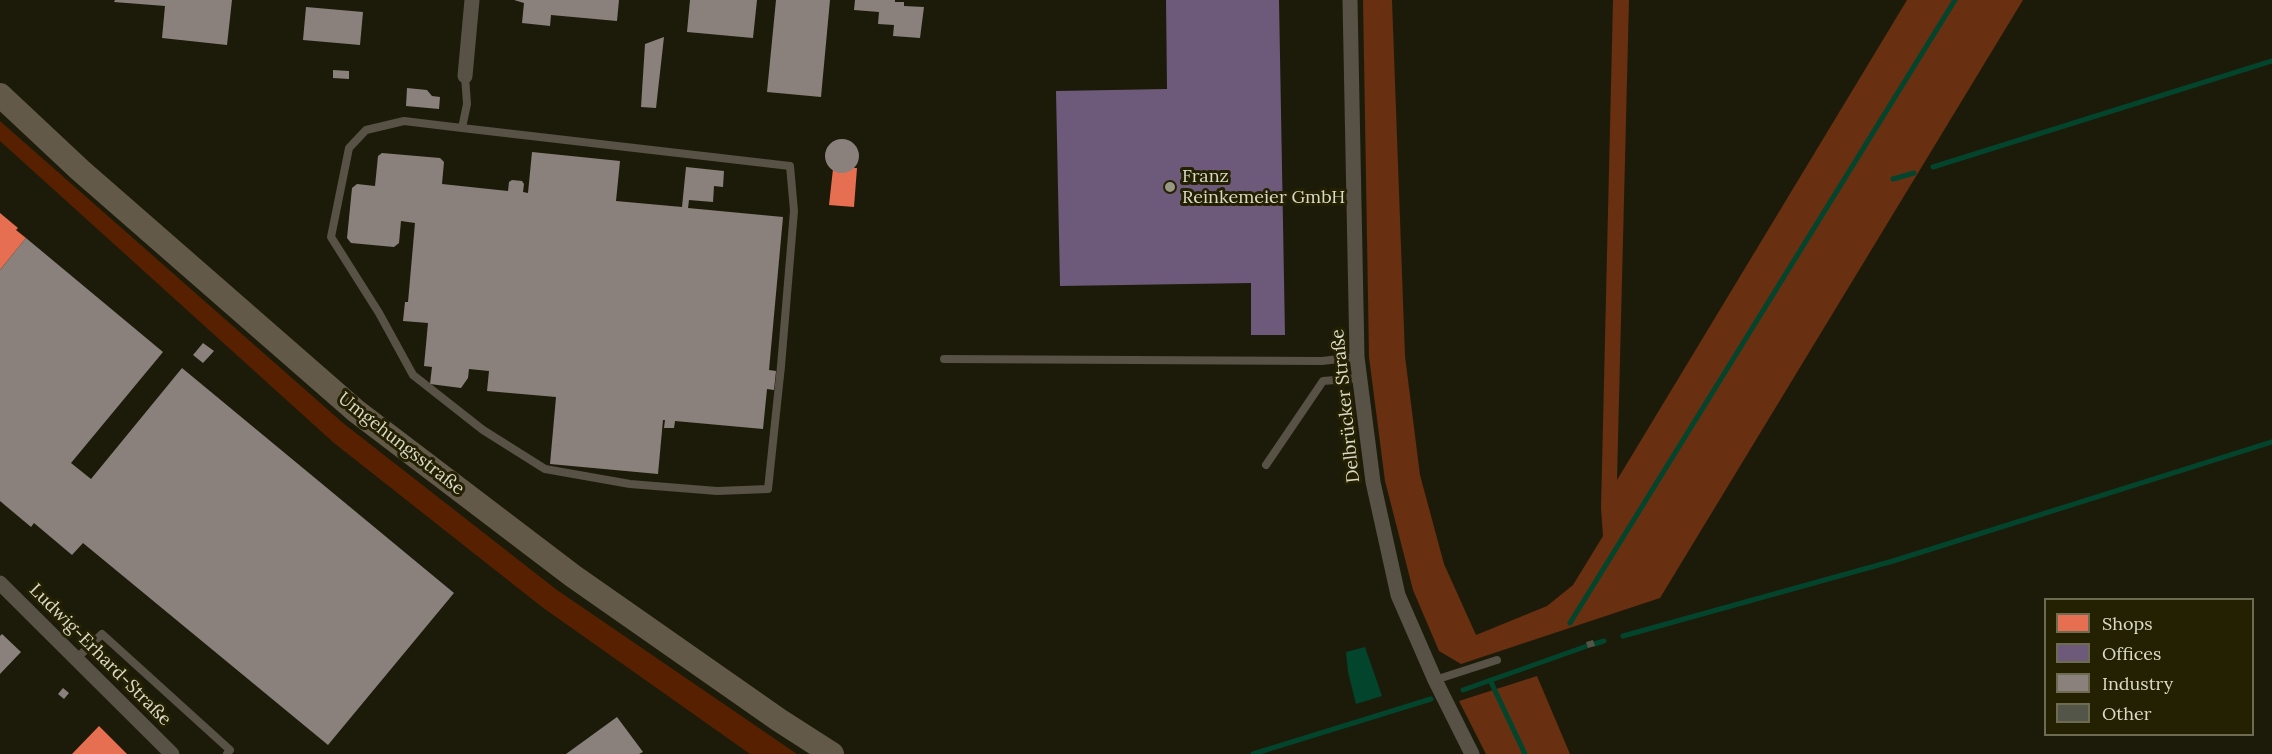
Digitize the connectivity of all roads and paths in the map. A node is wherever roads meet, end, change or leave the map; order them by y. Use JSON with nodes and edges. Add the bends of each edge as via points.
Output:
{"nodes":[{"id":1,"x":472,"y":0,"type":"edge"},
{"id":2,"x":1350,"y":0,"type":"edge"},
{"id":3,"x":465,"y":76,"type":"joint"},
{"id":4,"x":0,"y":95,"type":"edge"},
{"id":5,"x":462,"y":128,"type":"junction"},
{"id":6,"x":1357,"y":357,"type":"junction"},
{"id":7,"x":944,"y":359,"type":"dead end"},
{"id":8,"x":1360,"y":378,"type":"junction"},
{"id":9,"x":1266,"y":465,"type":"dead end"},
{"id":10,"x":0,"y":583,"type":"edge"},
{"id":11,"x":76,"y":659,"type":"junction"},
{"id":12,"x":1497,"y":660,"type":"dead end"},
{"id":13,"x":1435,"y":681,"type":"junction"},
{"id":14,"x":172,"y":754,"type":"edge"},
{"id":15,"x":227,"y":754,"type":"edge"},
{"id":16,"x":832,"y":754,"type":"edge"},
{"id":17,"x":1472,"y":754,"type":"edge"}],
"edges":[{"from":1,"to":3,"type":"street"},
{"from":2,"to":6,"type":"street","name":"Delbrücker Straße"},
{"from":3,"to":5,"type":"lane","via":[[467,104]]},
{"from":4,"to":16,"type":"main road","name":"Umgehungsstraße","via":[[356,411],[573,576]]},
{"from":5,"to":5,"type":"lane","via":[[790,166],[794,211],[768,489],[630,484],[545,469],[483,430],[413,375],[331,237],[349,148],[366,130],[404,121]]},
{"from":6,"to":7,"type":"lane","via":[[1322,361]]},
{"from":6,"to":8,"type":"street","name":"Delbrücker Straße"},
{"from":8,"to":9,"type":"lane","via":[[1323,381]]},
{"from":8,"to":13,"type":"street","name":"Delbrücker Straße","via":[[1373,482],[1398,595]]},
{"from":10,"to":11,"type":"street","name":"Ludwig-Erhard-Straße"},
{"from":11,"to":14,"type":"street","name":"Ludwig-Erhard-Straße"},
{"from":11,"to":15,"type":"lane","via":[[102,634],[230,750]]},
{"from":12,"to":13,"type":"lane"},
{"from":13,"to":17,"type":"street","name":"Delbrücker Straße"}]}
